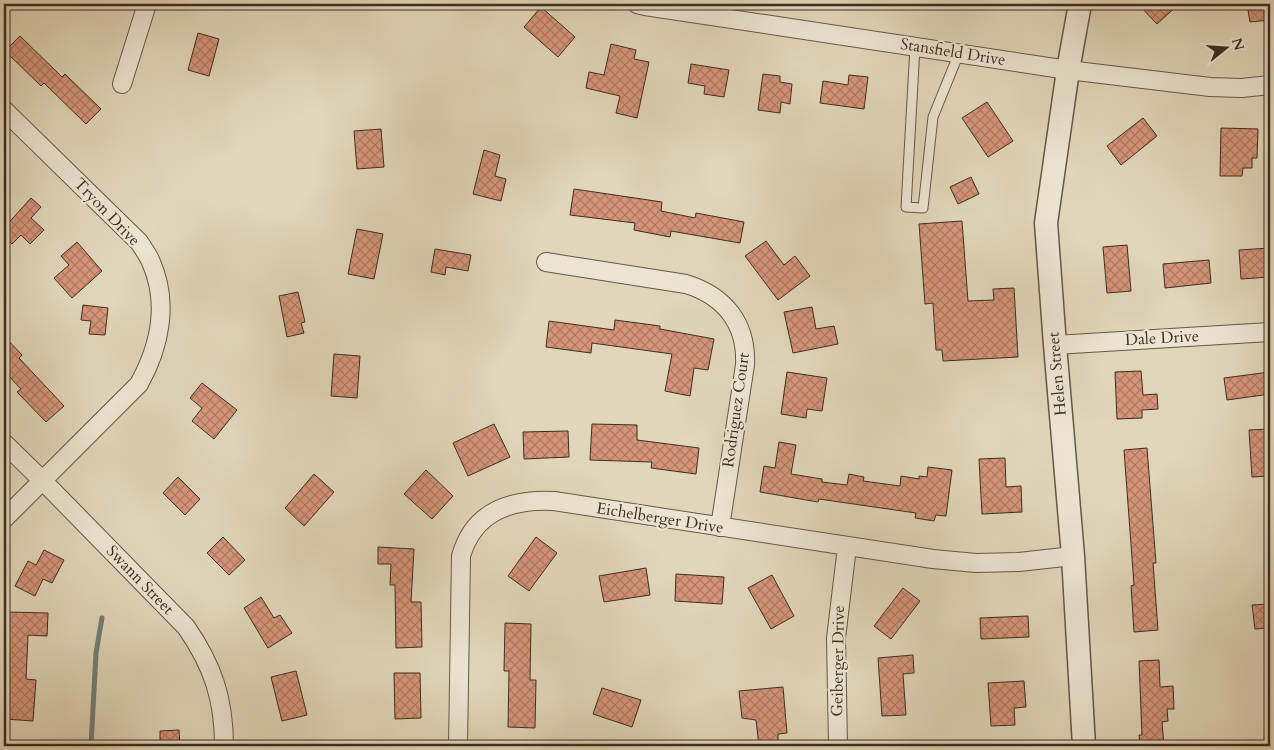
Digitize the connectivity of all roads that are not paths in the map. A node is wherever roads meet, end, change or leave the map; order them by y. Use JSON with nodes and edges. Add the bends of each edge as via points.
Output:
{"nodes":[{"id":1,"x":147,"y":4,"type":"edge"},
{"id":2,"x":637,"y":4,"type":"edge"},
{"id":3,"x":1080,"y":4,"type":"edge"},
{"id":4,"x":914,"y":47,"type":"junction"},
{"id":5,"x":959,"y":53,"type":"junction"},
{"id":6,"x":1068,"y":70,"type":"junction"},
{"id":7,"x":122,"y":84,"type":"dead end"},
{"id":8,"x":1270,"y":85,"type":"edge"},
{"id":9,"x":4,"y":110,"type":"edge"},
{"id":10,"x":546,"y":262,"type":"dead end"},
{"id":11,"x":1270,"y":332,"type":"edge"},
{"id":12,"x":1055,"y":345,"type":"junction"},
{"id":13,"x":4,"y":443,"type":"edge"},
{"id":14,"x":43,"y":481,"type":"junction"},
{"id":15,"x":4,"y":520,"type":"edge"},
{"id":16,"x":720,"y":527,"type":"junction"},
{"id":17,"x":847,"y":547,"type":"junction"},
{"id":18,"x":1073,"y":556,"type":"junction"},
{"id":19,"x":224,"y":746,"type":"edge"},
{"id":20,"x":458,"y":746,"type":"edge"},
{"id":21,"x":838,"y":746,"type":"edge"},
{"id":22,"x":1084,"y":746,"type":"edge"}],
"edges":[{"from":1,"to":7,"type":"street"},
{"from":2,"to":4,"type":"street","name":"Stansfield Drive"},
{"from":3,"to":6,"type":"street","name":"Helen Street"},
{"from":4,"to":5,"type":"street","name":"Stansfield Drive"},
{"from":4,"to":5,"type":"lane","via":[[906,207],[923,208],[933,117]]},
{"from":5,"to":6,"type":"street","name":"Stansfield Drive"},
{"from":6,"to":8,"type":"street","name":"Stansfield Drive","via":[[1210,87]]},
{"from":6,"to":12,"type":"street","name":"Helen Street","via":[[1046,223]]},
{"from":9,"to":14,"type":"street","name":"Tryon Drive","via":[[139,242],[153,267],[161,302],[156,345],[139,384]]},
{"from":10,"to":16,"type":"street","name":"Rodriguez Court","via":[[702,289],[724,304],[737,322],[744,342],[744,365]]},
{"from":11,"to":12,"type":"street","name":"Dale Drive"},
{"from":12,"to":18,"type":"street","name":"Helen Street"},
{"from":13,"to":14,"type":"street","name":"Swann Street"},
{"from":14,"to":15,"type":"street","name":"Tryon Drive"},
{"from":14,"to":19,"type":"street","name":"Swann Street","via":[[186,627],[213,674],[224,725]]},
{"from":16,"to":17,"type":"street","name":"Eichelberger Drive"},
{"from":16,"to":20,"type":"street","name":"Eichelberger Drive","via":[[532,500],[511,504],[483,520],[469,536],[461,556]]},
{"from":17,"to":18,"type":"street","name":"Eichelberger Drive","via":[[976,563]]},
{"from":17,"to":21,"type":"street","name":"Geiberger Drive","via":[[836,638]]},
{"from":18,"to":22,"type":"street","name":"Helen Street"}]}
